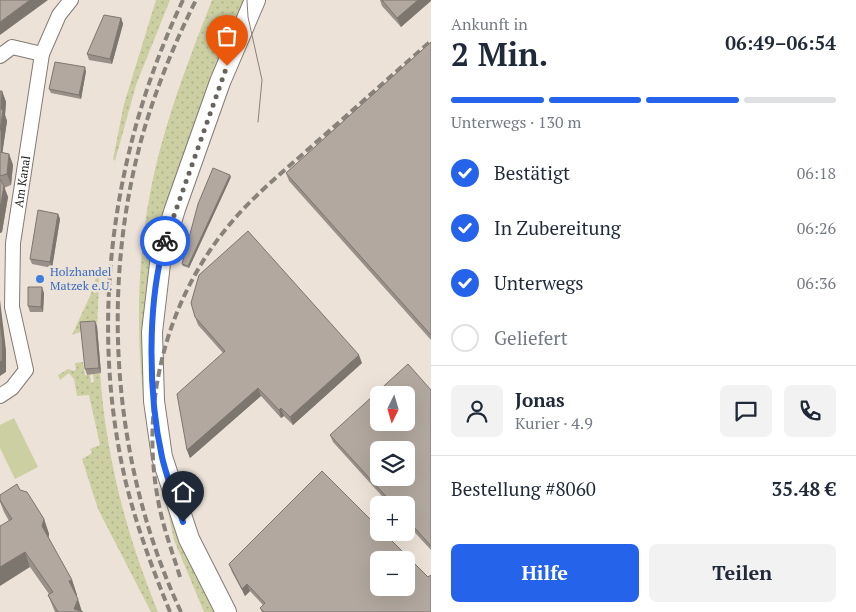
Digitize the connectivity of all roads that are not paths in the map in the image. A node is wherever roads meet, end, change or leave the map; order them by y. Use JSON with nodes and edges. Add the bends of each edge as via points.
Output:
{"nodes":[{"id":1,"x":70,"y":0,"type":"edge"},
{"id":2,"x":255,"y":0,"type":"edge"},
{"id":3,"x":42,"y":54,"type":"junction"},
{"id":4,"x":0,"y":56,"type":"edge"},
{"id":5,"x":0,"y":396,"type":"edge"},
{"id":6,"x":226,"y":612,"type":"edge"}],
"edges":[{"from":1,"to":3,"type":"street","name":"Am Kanal","via":[[59,15]]},
{"from":2,"to":6,"type":"street","via":[[220,82],[175,209],[161,255],[152,332],[154,401],[162,457],[188,539]]},
{"from":3,"to":4,"type":"street","via":[[12,47]]},
{"from":3,"to":5,"type":"street","name":"Am Kanal","via":[[13,244],[12,307],[26,370],[12,388]]}]}
